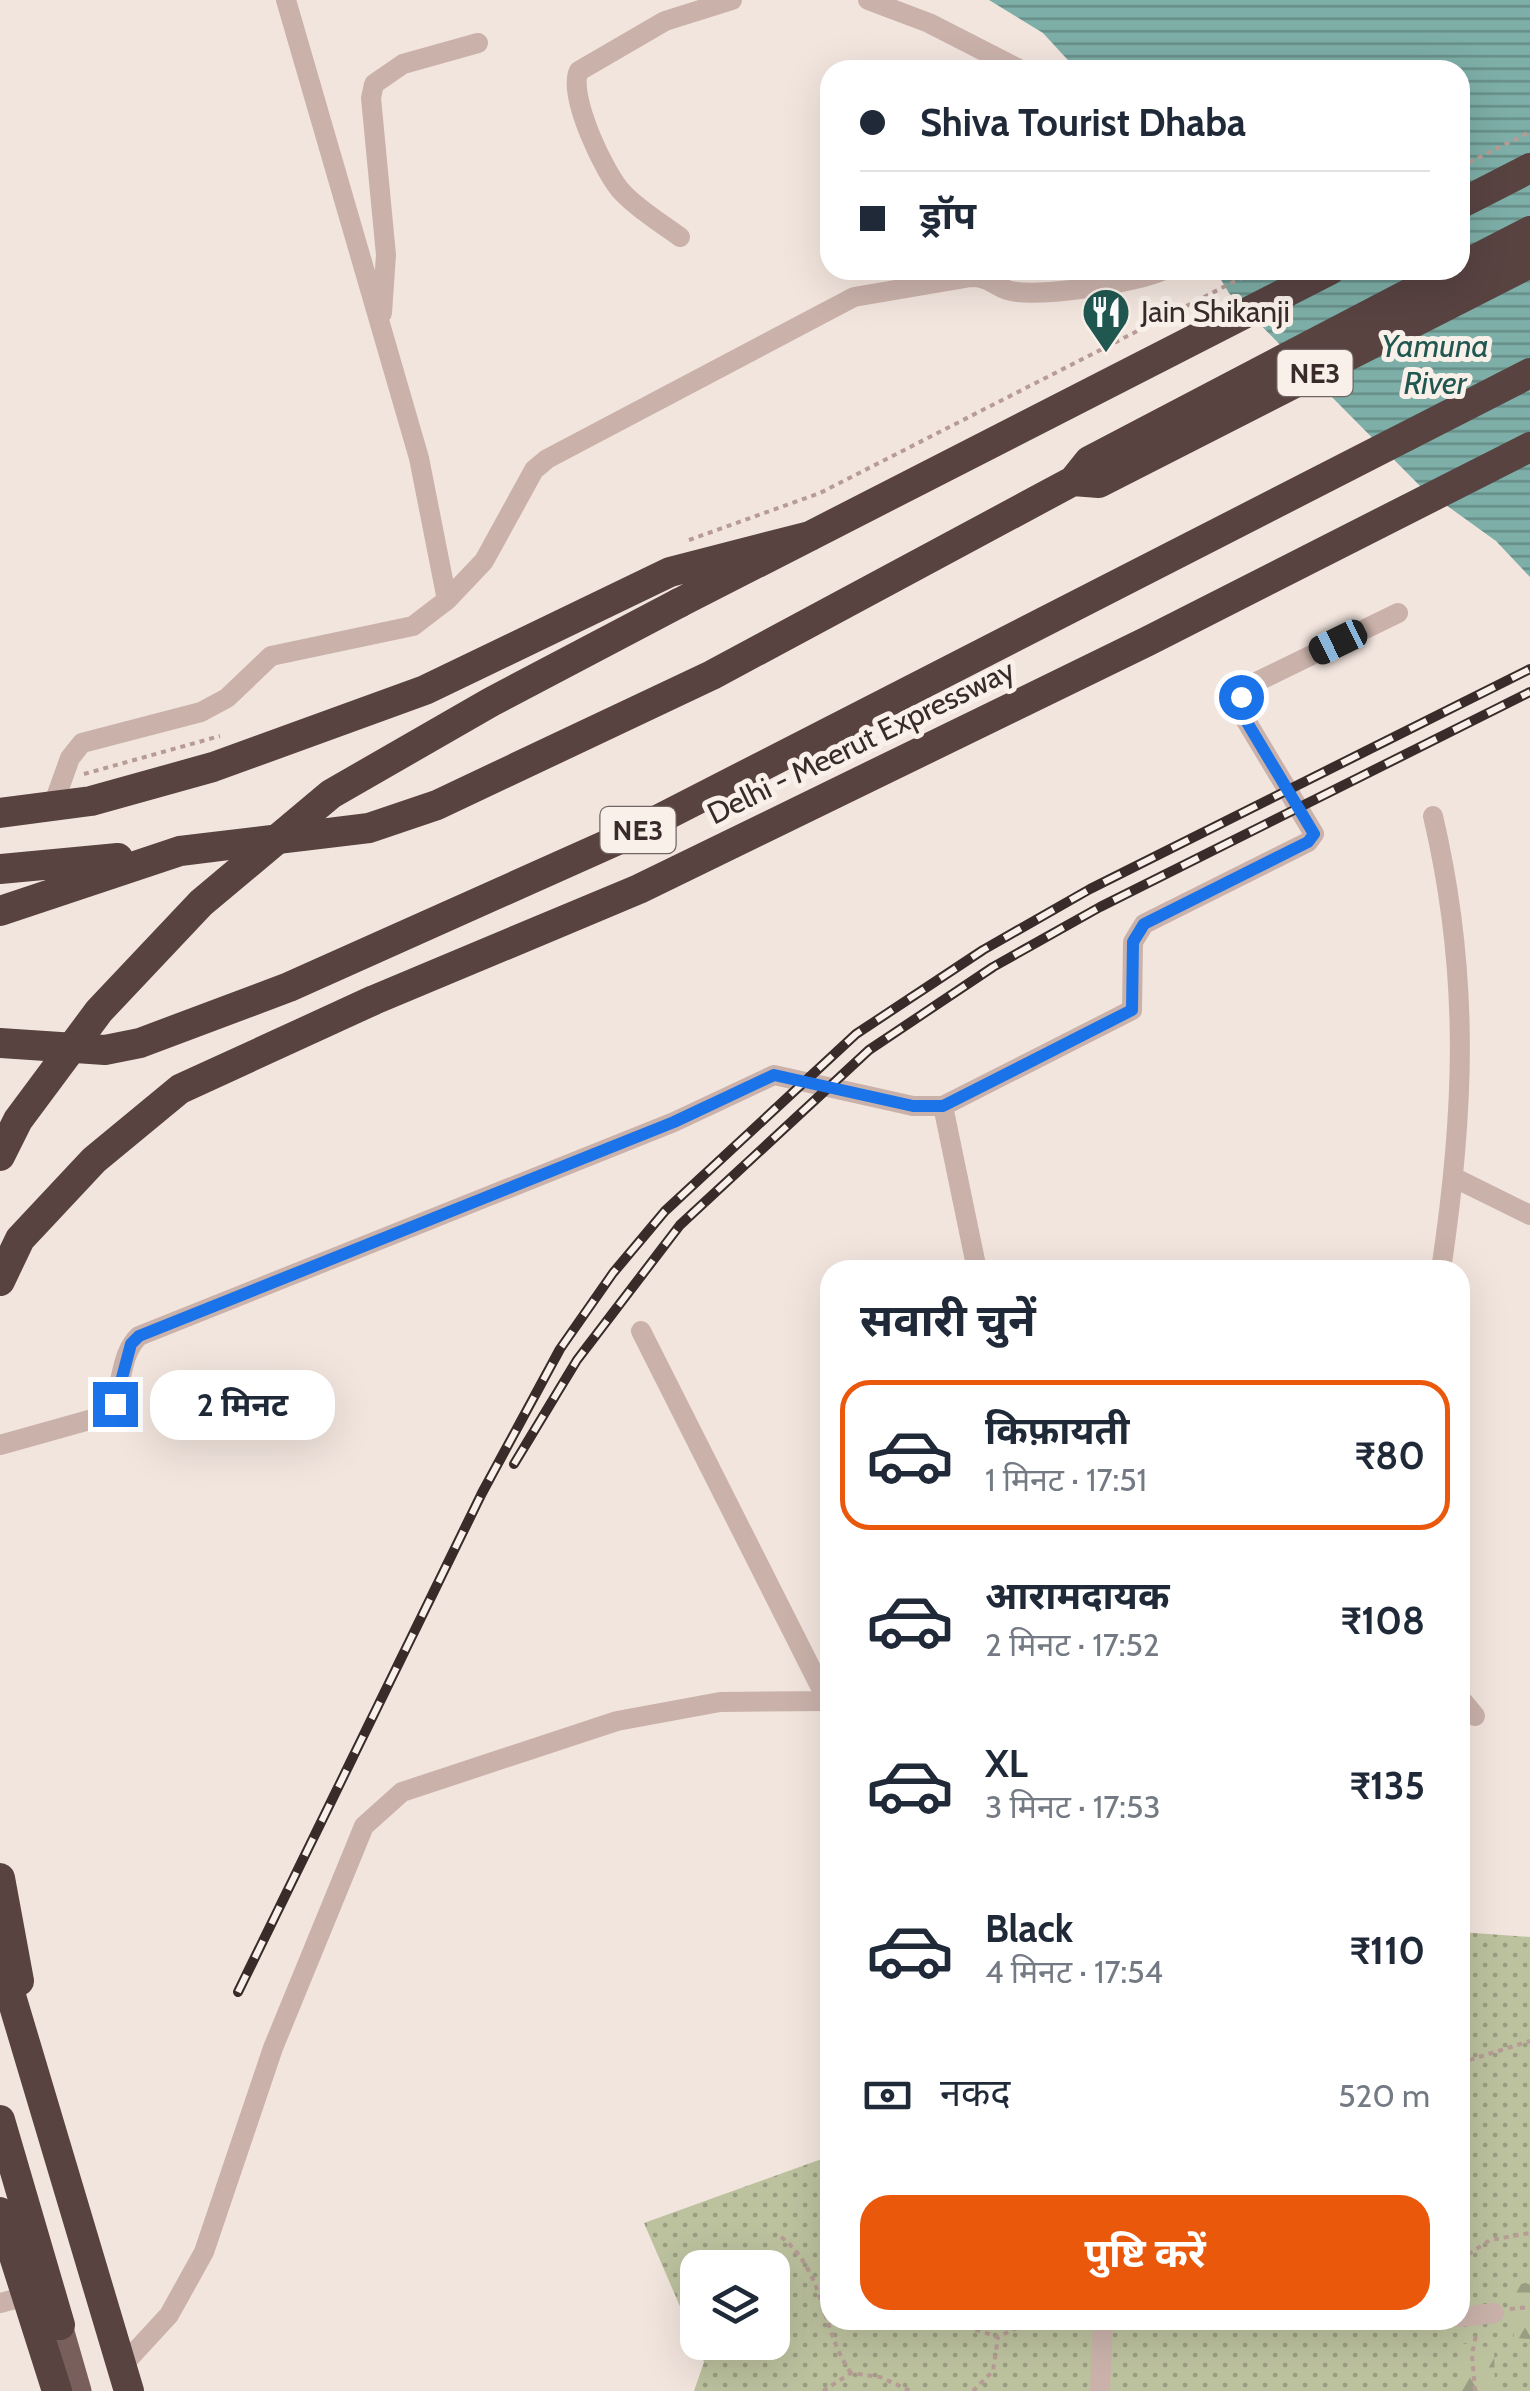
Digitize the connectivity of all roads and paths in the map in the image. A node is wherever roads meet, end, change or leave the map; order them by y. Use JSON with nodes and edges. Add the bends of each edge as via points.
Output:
{"nodes":[{"id":1,"x":286,"y":0,"type":"edge"},
{"id":2,"x":732,"y":0,"type":"edge"},
{"id":3,"x":868,"y":0,"type":"edge"},
{"id":4,"x":478,"y":43,"type":"dead end"},
{"id":5,"x":1001,"y":60,"type":"edge"},
{"id":6,"x":1530,"y":132,"type":"edge"},
{"id":7,"x":1470,"y":162,"type":"edge"},
{"id":8,"x":1530,"y":168,"type":"edge"},
{"id":9,"x":1470,"y":199,"type":"edge"},
{"id":10,"x":1530,"y":231,"type":"edge"},
{"id":11,"x":680,"y":237,"type":"dead end"},
{"id":12,"x":1470,"y":261,"type":"edge"},
{"id":13,"x":1530,"y":263,"type":"edge"},
{"id":14,"x":953,"y":280,"type":"edge"},
{"id":15,"x":994,"y":280,"type":"edge"},
{"id":16,"x":1134,"y":280,"type":"edge"},
{"id":17,"x":1237,"y":280,"type":"edge"},
{"id":18,"x":1310,"y":280,"type":"edge"},
{"id":19,"x":1436,"y":280,"type":"edge"},
{"id":20,"x":381,"y":330,"type":"junction"},
{"id":21,"x":1530,"y":373,"type":"edge"},
{"id":22,"x":1530,"y":447,"type":"edge"},
{"id":23,"x":1087,"y":475,"type":"junction"},
{"id":24,"x":810,"y":536,"type":"junction"},
{"id":25,"x":676,"y":545,"type":"dead end"},
{"id":26,"x":447,"y":600,"type":"junction"},
{"id":27,"x":1398,"y":613,"type":"dead end"},
{"id":28,"x":231,"y":733,"type":"dead end"},
{"id":29,"x":57,"y":794,"type":"junction"},
{"id":30,"x":0,"y":813,"type":"edge"},
{"id":31,"x":1433,"y":816,"type":"dead end"},
{"id":32,"x":180,"y":850,"type":"junction"},
{"id":33,"x":0,"y":869,"type":"edge"},
{"id":34,"x":0,"y":911,"type":"edge"},
{"id":35,"x":0,"y":1043,"type":"edge"},
{"id":36,"x":943,"y":1106,"type":"junction"},
{"id":37,"x":0,"y":1156,"type":"edge"},
{"id":38,"x":1455,"y":1178,"type":"junction"},
{"id":39,"x":1530,"y":1216,"type":"edge"},
{"id":40,"x":975,"y":1260,"type":"edge"},
{"id":41,"x":1443,"y":1260,"type":"edge"},
{"id":42,"x":0,"y":1281,"type":"edge"},
{"id":43,"x":641,"y":1331,"type":"dead end"},
{"id":44,"x":0,"y":1445,"type":"edge"},
{"id":45,"x":820,"y":1685,"type":"edge"},
{"id":46,"x":820,"y":1701,"type":"edge"},
{"id":47,"x":1470,"y":1710,"type":"edge"},
{"id":48,"x":1475,"y":1716,"type":"dead end"},
{"id":49,"x":0,"y":1878,"type":"edge"},
{"id":50,"x":0,"y":1960,"type":"edge"},
{"id":51,"x":1530,"y":2041,"type":"edge"},
{"id":52,"x":1470,"y":2059,"type":"edge"},
{"id":53,"x":40,"y":2097,"type":"junction"},
{"id":54,"x":0,"y":2120,"type":"edge"},
{"id":55,"x":0,"y":2212,"type":"edge"},
{"id":56,"x":1530,"y":2232,"type":"edge"},
{"id":57,"x":781,"y":2237,"type":"dead end"},
{"id":58,"x":1470,"y":2253,"type":"edge"},
{"id":59,"x":50,"y":2290,"type":"junction"},
{"id":60,"x":820,"y":2297,"type":"edge"},
{"id":61,"x":0,"y":2304,"type":"edge"},
{"id":62,"x":1530,"y":2307,"type":"edge"},
{"id":63,"x":1494,"y":2314,"type":"junction"},
{"id":64,"x":1470,"y":2316,"type":"edge"},
{"id":65,"x":60,"y":2325,"type":"joint"},
{"id":66,"x":830,"y":2330,"type":"edge"},
{"id":67,"x":977,"y":2330,"type":"edge"},
{"id":68,"x":1012,"y":2330,"type":"edge"},
{"id":69,"x":1097,"y":2330,"type":"edge"},
{"id":70,"x":998,"y":2337,"type":"junction"},
{"id":71,"x":850,"y":2373,"type":"junction"},
{"id":72,"x":126,"y":2379,"type":"edge"},
{"id":73,"x":57,"y":2391,"type":"edge"},
{"id":74,"x":79,"y":2391,"type":"edge"},
{"id":75,"x":823,"y":2391,"type":"edge"},
{"id":76,"x":910,"y":2391,"type":"edge"},
{"id":77,"x":972,"y":2391,"type":"edge"},
{"id":78,"x":1100,"y":2391,"type":"edge"},
{"id":79,"x":1475,"y":2391,"type":"edge"}],
"edges":[{"from":1,"to":20,"type":"street"},
{"from":2,"to":11,"type":"street","via":[[649,29],[574,81],[576,101],[617,186]]},
{"from":3,"to":5,"type":"street"},
{"from":4,"to":20,"type":"street","via":[[403,64],[374,84],[386,254]]},
{"from":6,"to":7,"type":"path"},
{"from":8,"to":9,"type":"highway"},
{"from":10,"to":12,"type":"highway","number":"NE3"},
{"from":13,"to":23,"type":"highway","number":"NE3"},
{"from":14,"to":26,"type":"street","via":[[854,296],[547,459],[531,475],[484,561]]},
{"from":15,"to":16,"type":"street","via":[[1012,290]]},
{"from":17,"to":25,"type":"path","via":[[820,493]]},
{"from":18,"to":24,"type":"highway"},
{"from":19,"to":23,"type":"highway","number":"NE3"},
{"from":20,"to":26,"type":"street","via":[[419,458]]},
{"from":21,"to":35,"type":"highway","name":"Delhi - Meerut Expressway","number":"NE3","via":[[622,838],[289,987],[105,1050]]},
{"from":22,"to":42,"type":"highway","name":"Delhi - Meerut Expressway","via":[[639,889],[180,1089],[94,1160],[20,1239]]},
{"from":23,"to":32,"type":"highway","number":"NE3","via":[[712,675],[437,805],[370,828]]},
{"from":24,"to":29,"type":"highway","via":[[670,572],[358,717],[212,767]]},
{"from":24,"to":37,"type":"highway","bridge":true,"via":[[491,702],[332,794],[202,903],[99,1011],[18,1120]]},
{"from":26,"to":29,"type":"street","via":[[413,626],[271,656],[201,712],[82,743]]},
{"from":27,"to":36,"type":"street","via":[[1248,686],[1241,697],[1242,714],[1314,831],[1312,838],[1144,924],[1133,942],[1132,1010]]},
{"from":28,"to":29,"type":"path"},
{"from":29,"to":30,"type":"highway"},
{"from":31,"to":38,"type":"street","via":[[1457,936],[1462,1031]]},
{"from":32,"to":33,"type":"highway"},
{"from":32,"to":34,"type":"highway","number":"NE3"},
{"from":36,"to":40,"type":"street"},
{"from":36,"to":44,"type":"street","via":[[913,1106],[774,1075],[640,1136],[139,1336],[106,1414]]},
{"from":38,"to":39,"type":"street"},
{"from":38,"to":41,"type":"street"},
{"from":43,"to":45,"type":"street"},
{"from":46,"to":72,"type":"street","via":[[720,1702],[617,1721],[450,1773],[402,1792],[378,1810],[364,1826],[273,2048],[204,2252]]},
{"from":47,"to":48,"type":"street"},
{"from":49,"to":53,"type":"highway"},
{"from":50,"to":53,"type":"highway"},
{"from":51,"to":52,"type":"path"},
{"from":53,"to":72,"type":"highway"},
{"from":54,"to":59,"type":"highway"},
{"from":55,"to":73,"type":"highway","bridge":true},
{"from":56,"to":58,"type":"path","via":[[1490,2240]]},
{"from":57,"to":60,"type":"path","via":[[812,2271]]},
{"from":59,"to":61,"type":"street"},
{"from":59,"to":65,"type":"highway"},
{"from":62,"to":63,"type":"path"},
{"from":63,"to":64,"type":"street"},
{"from":63,"to":79,"type":"path","via":[[1476,2333]]},
{"from":65,"to":74,"type":"main road"},
{"from":66,"to":71,"type":"path"},
{"from":67,"to":70,"type":"path"},
{"from":68,"to":70,"type":"path"},
{"from":69,"to":78,"type":"street"},
{"from":70,"to":77,"type":"path","via":[[993,2371]]},
{"from":71,"to":75,"type":"path"},
{"from":71,"to":76,"type":"path"}]}
